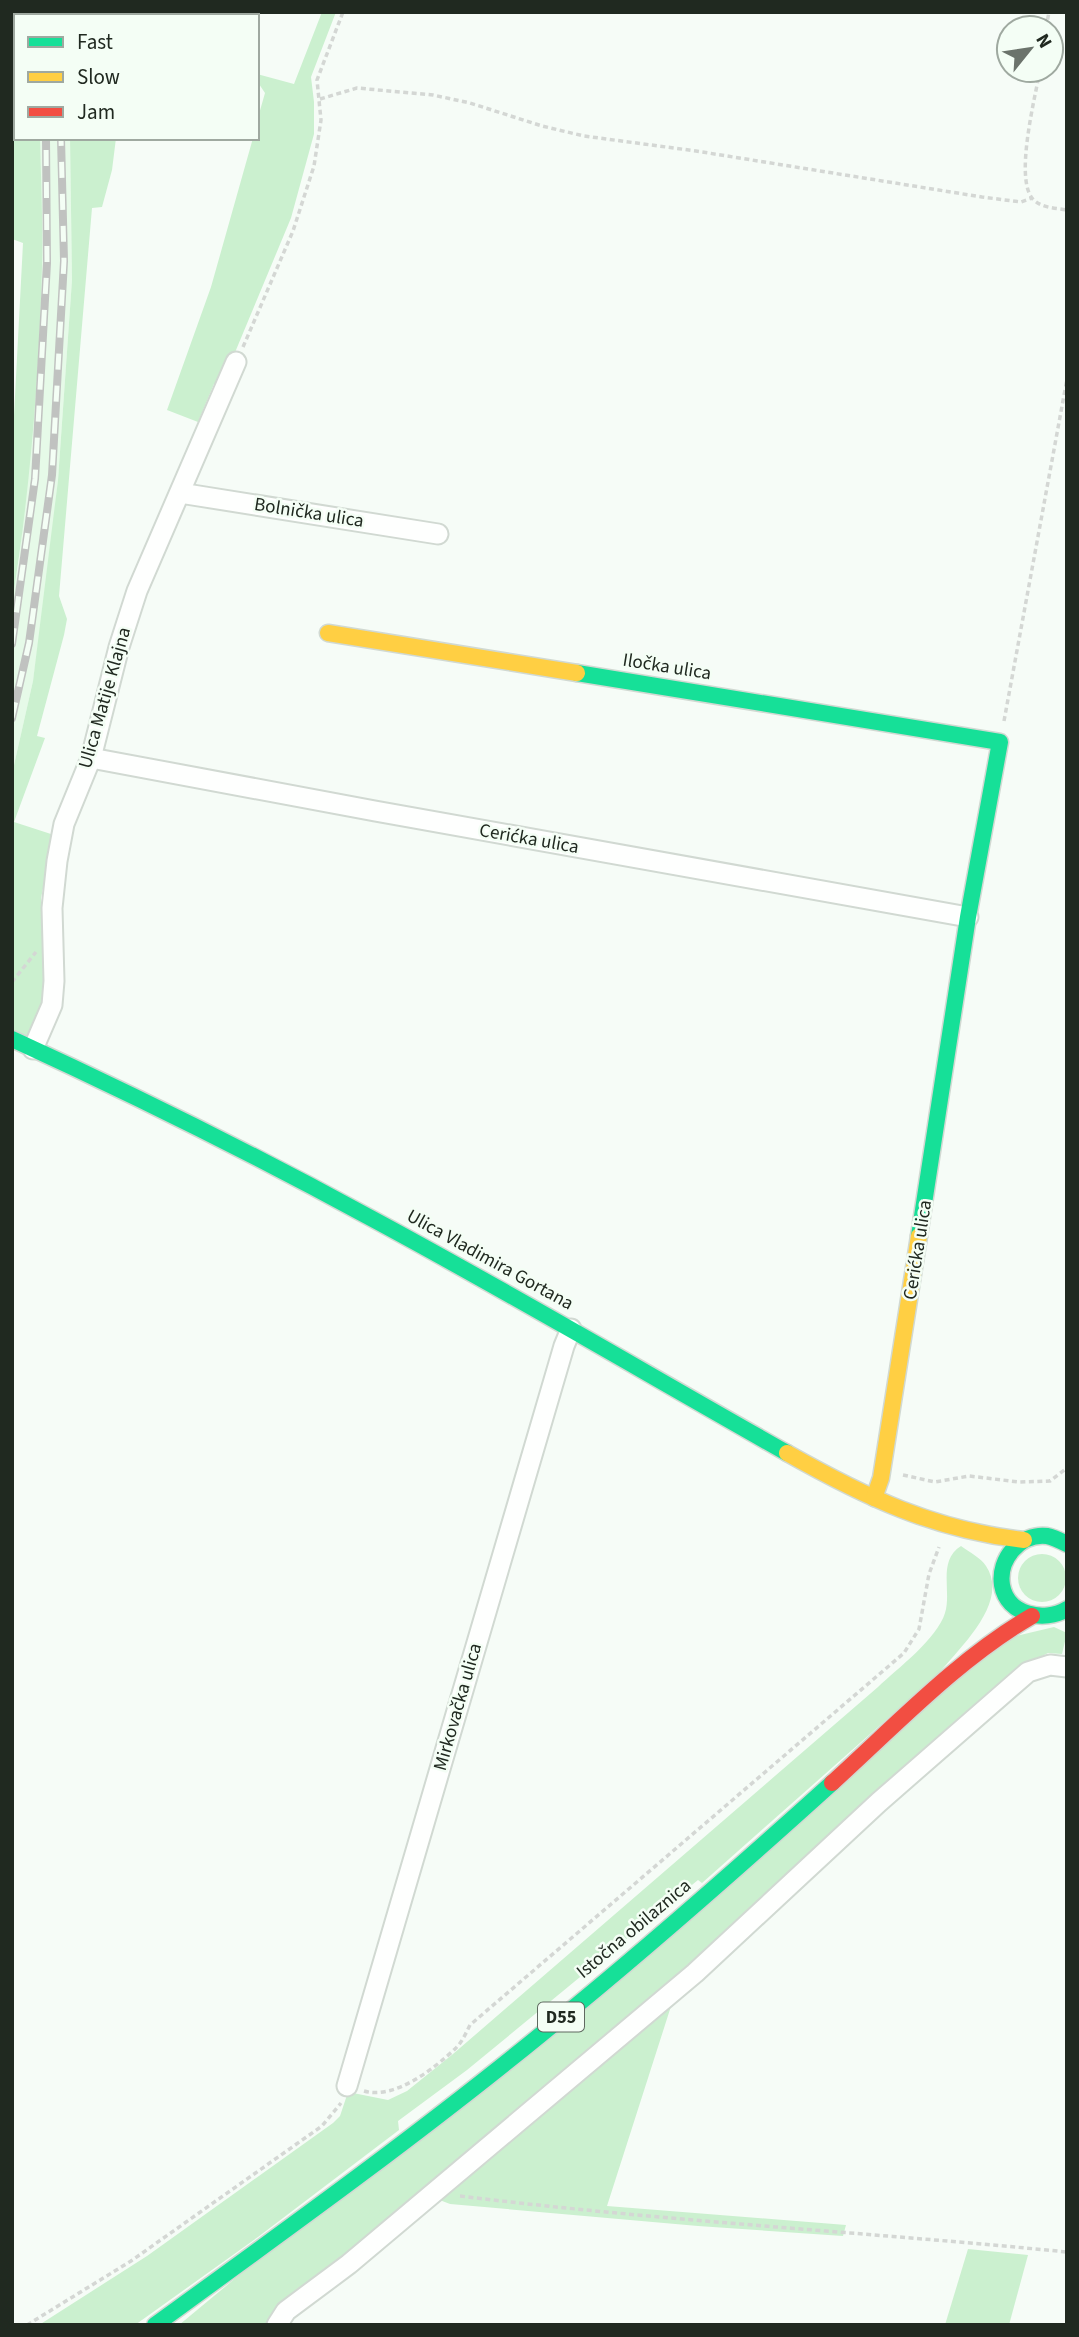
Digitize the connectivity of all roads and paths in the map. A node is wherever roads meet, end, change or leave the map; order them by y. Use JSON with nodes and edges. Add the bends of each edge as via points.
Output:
{"nodes":[{"id":1,"x":343,"y":12,"type":"edge"},
{"id":2,"x":1038,"y":84,"type":"edge"},
{"id":3,"x":320,"y":99,"type":"junction"},
{"id":4,"x":1032,"y":198,"type":"junction"},
{"id":5,"x":1067,"y":210,"type":"edge"},
{"id":6,"x":236,"y":362,"type":"joint"},
{"id":7,"x":1067,"y":379,"type":"edge"},
{"id":8,"x":180,"y":493,"type":"junction"},
{"id":9,"x":438,"y":534,"type":"dead end"},
{"id":10,"x":328,"y":633,"type":"dead end"},
{"id":11,"x":1000,"y":742,"type":"junction"},
{"id":12,"x":91,"y":758,"type":"junction"},
{"id":13,"x":968,"y":917,"type":"junction"},
{"id":14,"x":52,"y":931,"type":"junction"},
{"id":15,"x":12,"y":982,"type":"edge"},
{"id":16,"x":12,"y":1039,"type":"edge"},
{"id":17,"x":33,"y":1049,"type":"junction"},
{"id":18,"x":571,"y":1329,"type":"junction"},
{"id":19,"x":1067,"y":1468,"type":"edge"},
{"id":20,"x":883,"y":1470,"type":"junction"},
{"id":21,"x":874,"y":1498,"type":"junction"},
{"id":22,"x":942,"y":1524,"type":"junction"},
{"id":23,"x":1024,"y":1539,"type":"junction"},
{"id":24,"x":1064,"y":1539,"type":"edge"},
{"id":25,"x":1002,"y":1580,"type":"junction"},
{"id":26,"x":996,"y":1609,"type":"dead end"},
{"id":27,"x":1067,"y":1609,"type":"edge"},
{"id":28,"x":1031,"y":1616,"type":"junction"},
{"id":29,"x":1049,"y":1617,"type":"junction"},
{"id":30,"x":1067,"y":1621,"type":"edge"},
{"id":31,"x":986,"y":1627,"type":"dead end"},
{"id":32,"x":1067,"y":1667,"type":"edge"},
{"id":33,"x":956,"y":1671,"type":"junction"},
{"id":34,"x":346,"y":2086,"type":"junction"},
{"id":35,"x":433,"y":2193,"type":"junction"},
{"id":36,"x":1067,"y":2252,"type":"edge"},
{"id":37,"x":27,"y":2325,"type":"edge"},
{"id":38,"x":155,"y":2325,"type":"edge"},
{"id":39,"x":277,"y":2325,"type":"edge"}],
"edges":[{"from":1,"to":3,"type":"path","via":[[317,80]]},
{"from":2,"to":4,"type":"path","via":[[1025,161]]},
{"from":3,"to":4,"type":"path","via":[[357,88],[433,95],[584,136],[982,197],[1021,202]]},
{"from":3,"to":6,"type":"path","via":[[314,166],[293,231]]},
{"from":4,"to":5,"type":"path","via":[[1042,206]]},
{"from":6,"to":8,"type":"street","name":"Ulica Matije Klajna"},
{"from":7,"to":11,"type":"path"},
{"from":8,"to":9,"type":"street","name":"Bolnička ulica"},
{"from":8,"to":12,"type":"street","name":"Ulica Matije Klajna","via":[[137,591]]},
{"from":10,"to":11,"type":"main road","name":"Iločka ulica"},
{"from":11,"to":13,"type":"main road","name":"Cerićka ulica"},
{"from":12,"to":13,"type":"street","name":"Cerićka ulica"},
{"from":12,"to":14,"type":"street","name":"Ulica Matije Klajna","via":[[64,824]]},
{"from":13,"to":20,"type":"main road","name":"Cerićka ulica"},
{"from":14,"to":15,"type":"path"},
{"from":14,"to":17,"type":"street","name":"Ulica Matije Klajna","via":[[52,1005]]},
{"from":16,"to":17,"type":"main road","name":"Ulica Vladimira Gortana"},
{"from":17,"to":18,"type":"main road","name":"Ulica Vladimira Gortana","via":[[340,1201]]},
{"from":18,"to":21,"type":"main road","name":"Ulica Vladimira Gortana","via":[[811,1467]]},
{"from":18,"to":34,"type":"street","name":"Mirkovačka ulica"},
{"from":19,"to":20,"type":"path","via":[[1050,1481],[1019,1482],[969,1476],[935,1482]]},
{"from":20,"to":21,"type":"main road","name":"Cerićka ulica"},
{"from":21,"to":22,"type":"main road","name":"Ulica Vladimira Gortana"},
{"from":22,"to":23,"type":"main road","name":"Ulica Vladimira Gortana"},
{"from":22,"to":25,"type":"main road","name":"Ulica Vladimira Gortana","via":[[984,1553]]},
{"from":22,"to":34,"type":"path","via":[[919,1629],[904,1653],[480,2016],[458,2047],[430,2069],[396,2090],[375,2094]]},
{"from":23,"to":24,"type":"main road","name":"Ulica Vladimira Gortana"},
{"from":23,"to":25,"type":"main road","via":[[1005,1559]]},
{"from":25,"to":26,"type":"main road"},
{"from":25,"to":28,"type":"main road","name":"Ulica Vladimira Gortana","via":[[1009,1600]]},
{"from":27,"to":29,"type":"main road"},
{"from":28,"to":29,"type":"main road"},
{"from":28,"to":33,"type":"main road","name":"Istočna obilaznica","number":"D55"},
{"from":29,"to":30,"type":"main road"},
{"from":31,"to":33,"type":"main road","name":"Istočna obilaznica","number":"D55"},
{"from":32,"to":35,"type":"street","via":[[1050,1665],[1028,1672],[695,1973]]},
{"from":33,"to":38,"type":"main road","name":"Istočna obilaznica","number":"D55","via":[[716,1888],[543,2032],[340,2191]]},
{"from":34,"to":37,"type":"path","via":[[340,2106],[322,2126],[131,2261]]},
{"from":35,"to":36,"type":"path","via":[[573,2210]]},
{"from":35,"to":39,"type":"street","via":[[286,2311]]}]}
